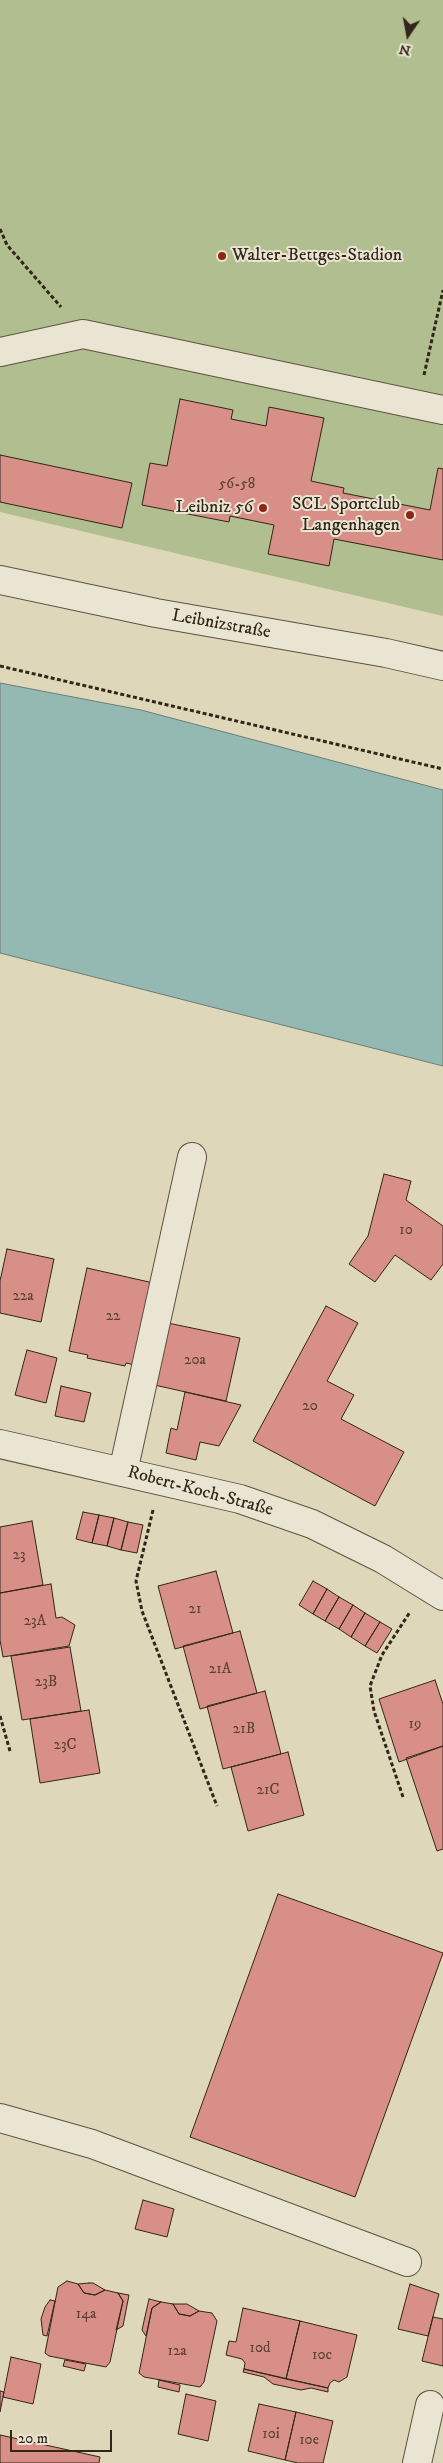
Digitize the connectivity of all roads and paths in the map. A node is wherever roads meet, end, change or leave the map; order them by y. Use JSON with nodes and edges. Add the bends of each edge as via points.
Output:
{"nodes":[{"id":1,"x":0,"y":229,"type":"edge"},
{"id":2,"x":443,"y":290,"type":"edge"},
{"id":3,"x":84,"y":334,"type":"junction"},
{"id":4,"x":0,"y":352,"type":"edge"},
{"id":5,"x":430,"y":407,"type":"edge"},
{"id":6,"x":0,"y":580,"type":"edge"},
{"id":7,"x":0,"y":666,"type":"edge"},
{"id":8,"x":443,"y":666,"type":"edge"},
{"id":9,"x":443,"y":769,"type":"edge"},
{"id":10,"x":192,"y":1157,"type":"dead end"},
{"id":11,"x":0,"y":1444,"type":"edge"},
{"id":12,"x":123,"y":1472,"type":"junction"},
{"id":13,"x":160,"y":1481,"type":"junction"},
{"id":14,"x":435,"y":1591,"type":"edge"},
{"id":15,"x":0,"y":1716,"type":"edge"},
{"id":16,"x":10,"y":1752,"type":"dead end"},
{"id":17,"x":403,"y":1797,"type":"dead end"},
{"id":18,"x":217,"y":1806,"type":"dead end"},
{"id":19,"x":0,"y":2118,"type":"edge"},
{"id":20,"x":407,"y":2262,"type":"dead end"},
{"id":21,"x":430,"y":2405,"type":"dead end"},
{"id":22,"x":417,"y":2463,"type":"edge"}],
"edges":[{"from":1,"to":3,"type":"path","via":[[7,246]]},
{"from":2,"to":5,"type":"path"},
{"from":3,"to":4,"type":"street"},
{"from":3,"to":5,"type":"street"},
{"from":6,"to":8,"type":"street","name":"Leibnizstraße","via":[[156,613]]},
{"from":7,"to":9,"type":"path"},
{"from":10,"to":12,"type":"street"},
{"from":11,"to":12,"type":"street","name":"Robert-Koch-Straße"},
{"from":12,"to":13,"type":"street","name":"Robert-Koch-Straße"},
{"from":13,"to":14,"type":"street","name":"Robert-Koch-Straße","via":[[240,1499],[312,1524],[383,1559]]},
{"from":13,"to":18,"type":"path","via":[[136,1581],[142,1611]]},
{"from":14,"to":17,"type":"path","via":[[382,1655],[370,1686],[374,1711]]},
{"from":15,"to":16,"type":"path"},
{"from":19,"to":20,"type":"street","via":[[92,2144]]},
{"from":21,"to":22,"type":"street"}]}
